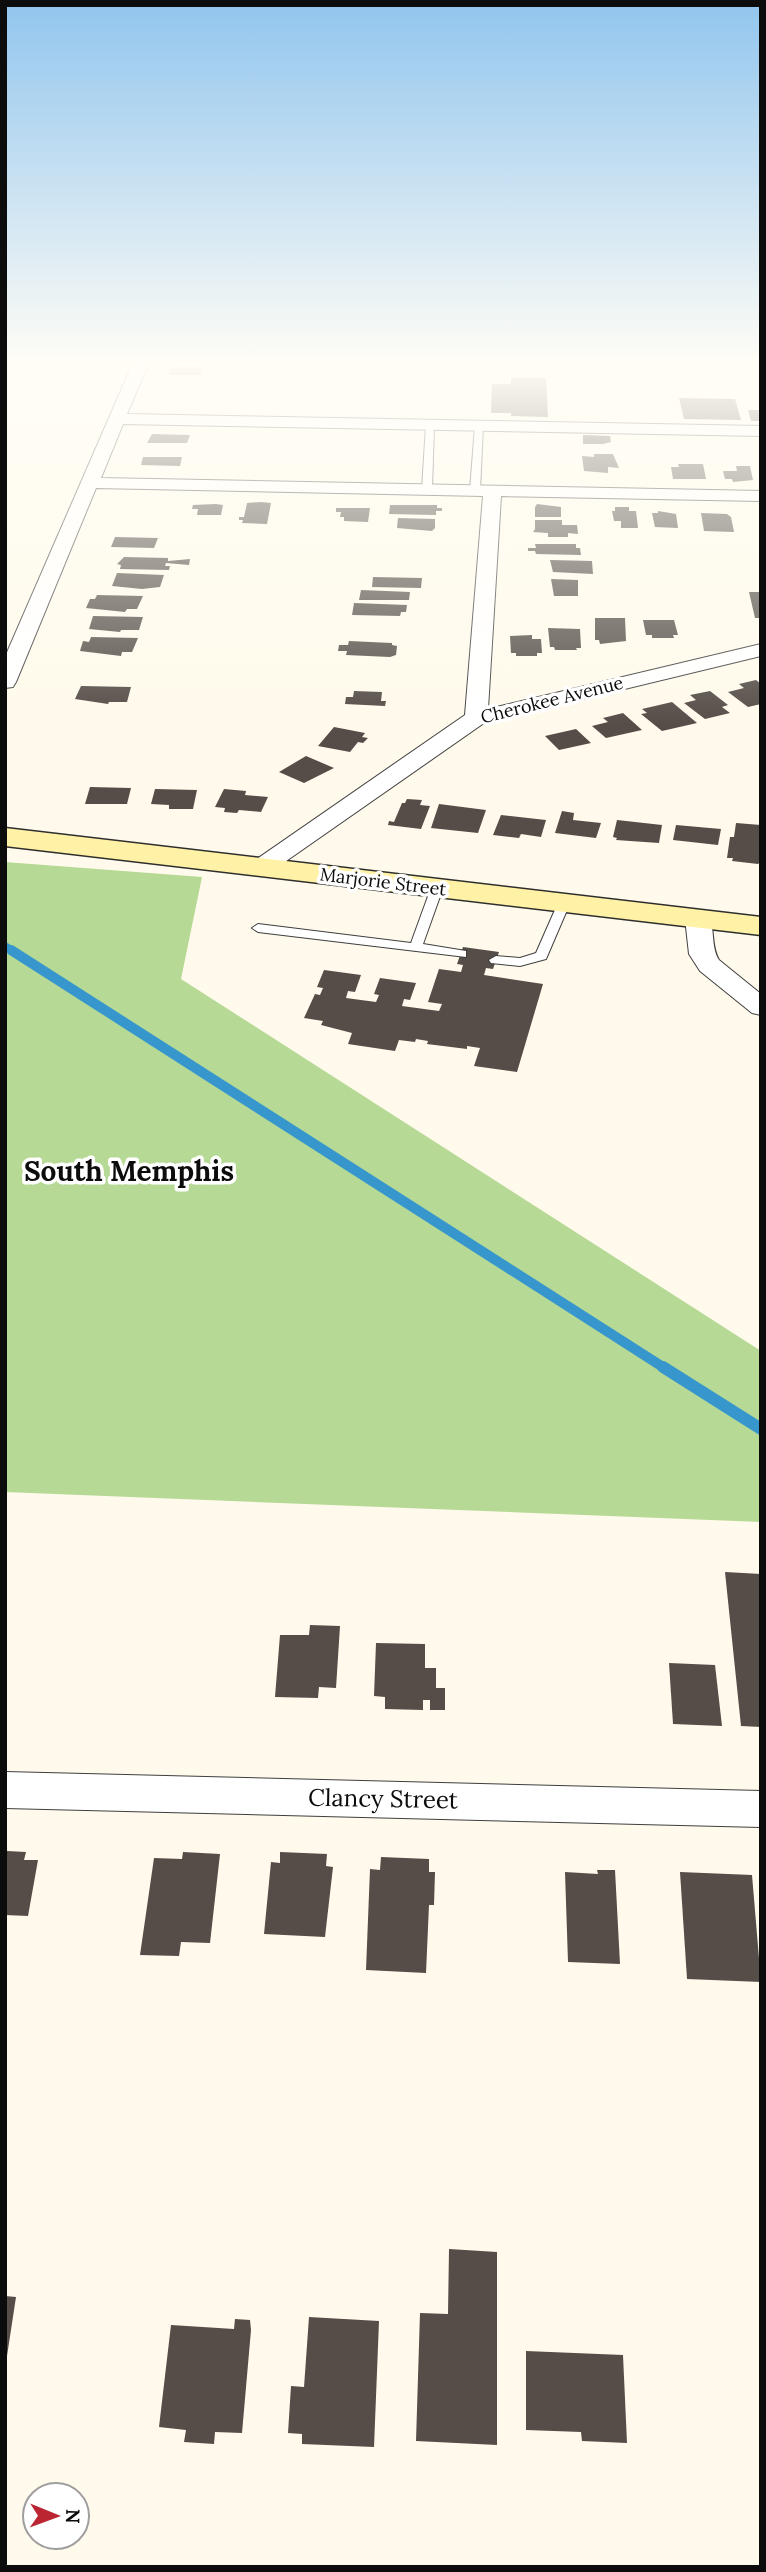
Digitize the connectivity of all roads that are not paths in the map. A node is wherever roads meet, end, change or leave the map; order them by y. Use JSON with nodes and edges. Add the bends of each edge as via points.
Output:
{"nodes":[{"id":1,"x":90,"y":485,"type":"edge"},
{"id":2,"x":204,"y":485,"type":"edge"},
{"id":3,"x":426,"y":485,"type":"edge"},
{"id":4,"x":484,"y":485,"type":"edge"},
{"id":5,"x":426,"y":489,"type":"junction"},
{"id":6,"x":484,"y":491,"type":"junction"},
{"id":7,"x":761,"y":496,"type":"edge"},
{"id":8,"x":761,"y":650,"type":"edge"},
{"id":9,"x":10,"y":660,"type":"edge"},
{"id":10,"x":5,"y":682,"type":"edge"},
{"id":11,"x":476,"y":718,"type":"junction"},
{"id":12,"x":5,"y":837,"type":"edge"},
{"id":13,"x":260,"y":868,"type":"junction"},
{"id":14,"x":437,"y":888,"type":"junction"},
{"id":15,"x":564,"y":903,"type":"junction"},
{"id":16,"x":698,"y":919,"type":"junction"},
{"id":17,"x":761,"y":926,"type":"edge"},
{"id":18,"x":258,"y":928,"type":"dead end"},
{"id":19,"x":416,"y":947,"type":"junction"},
{"id":20,"x":461,"y":954,"type":"dead end"},
{"id":21,"x":496,"y":960,"type":"dead end"},
{"id":22,"x":761,"y":1007,"type":"edge"},
{"id":23,"x":5,"y":1790,"type":"edge"},
{"id":24,"x":761,"y":1809,"type":"edge"}],
"edges":[{"from":1,"to":9,"type":"street"},
{"from":2,"to":5,"type":"street"},
{"from":3,"to":5,"type":"lane"},
{"from":4,"to":6,"type":"lane"},
{"from":5,"to":6,"type":"street"},
{"from":6,"to":7,"type":"street"},
{"from":6,"to":11,"type":"street"},
{"from":8,"to":11,"type":"street","name":"Cherokee Avenue"},
{"from":9,"to":10,"type":"street"},
{"from":11,"to":13,"type":"street","name":"Cherokee Avenue"},
{"from":12,"to":13,"type":"street","name":"Marjorie Street"},
{"from":13,"to":14,"type":"street","name":"Marjorie Street"},
{"from":14,"to":15,"type":"street","name":"Marjorie Street"},
{"from":14,"to":19,"type":"lane"},
{"from":15,"to":16,"type":"street","name":"Marjorie Street"},
{"from":15,"to":21,"type":"lane","via":[[541,956],[520,962]]},
{"from":16,"to":17,"type":"street","name":"Marjorie Street"},
{"from":16,"to":22,"type":"street","via":[[702,954],[709,965]]},
{"from":18,"to":19,"type":"lane"},
{"from":19,"to":20,"type":"lane"},
{"from":23,"to":24,"type":"street","name":"Clancy Street"}]}
